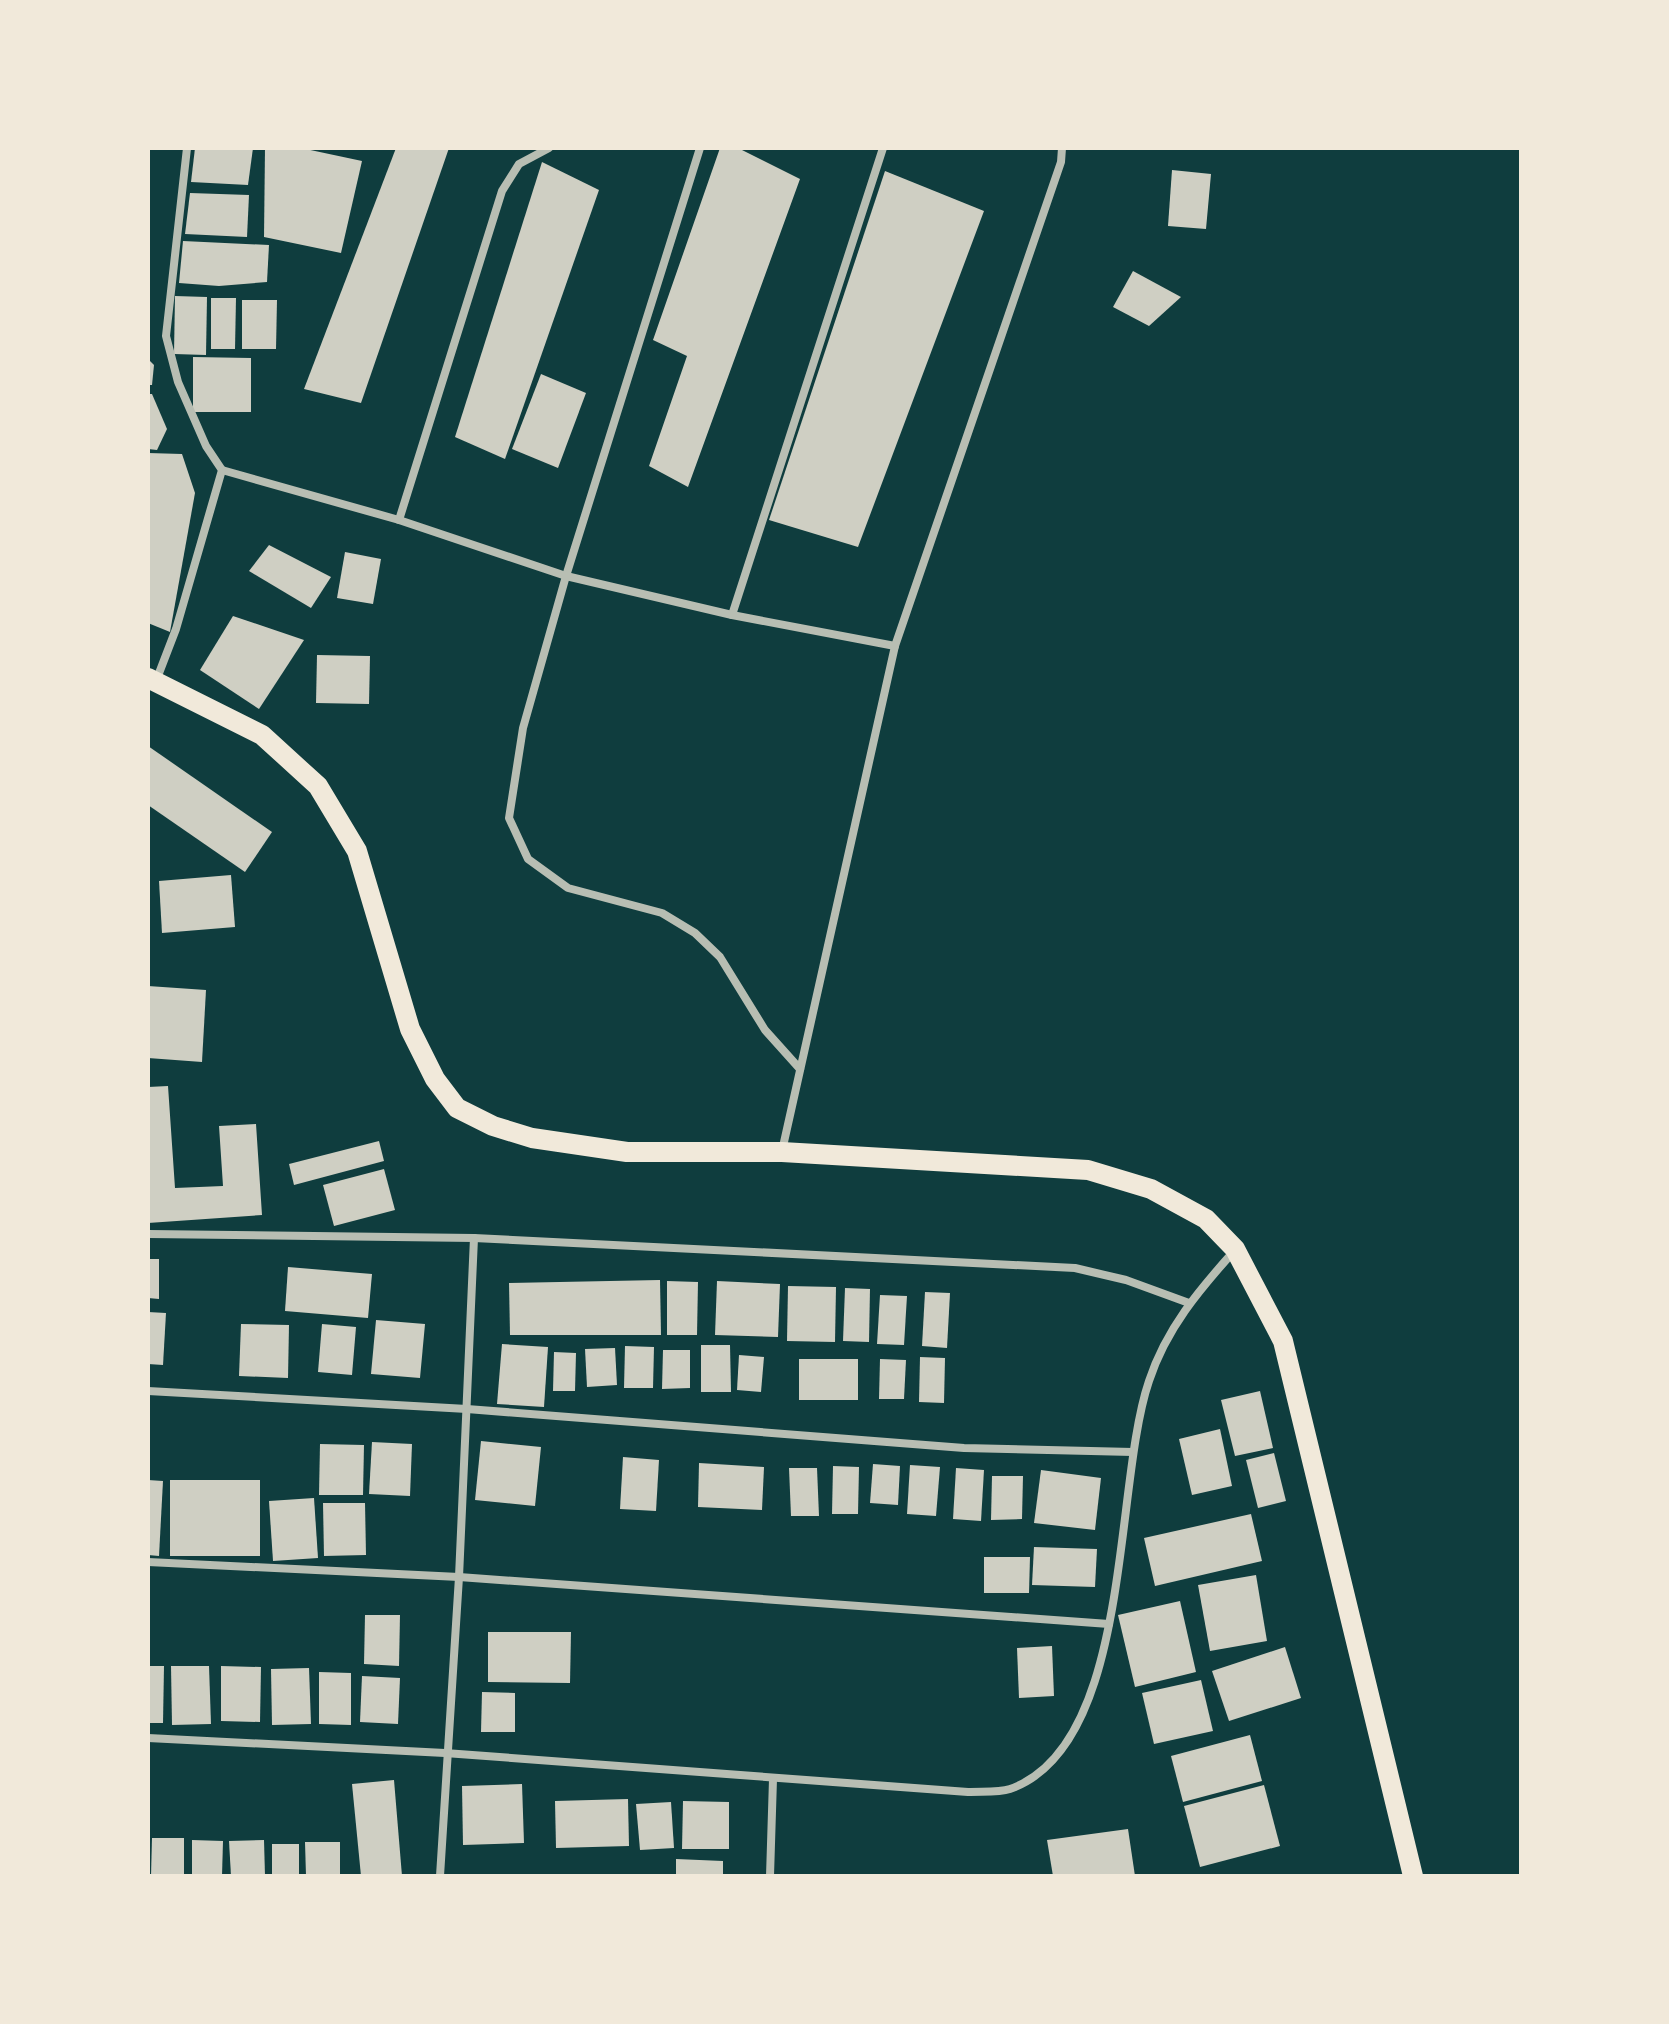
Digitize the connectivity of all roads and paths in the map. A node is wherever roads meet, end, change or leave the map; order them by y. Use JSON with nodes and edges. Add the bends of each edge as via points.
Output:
{"nodes":[{"id":1,"x":187,"y":148,"type":"edge"},
{"id":2,"x":549,"y":148,"type":"edge"},
{"id":3,"x":700,"y":148,"type":"edge"},
{"id":4,"x":883,"y":148,"type":"edge"},
{"id":5,"x":1062,"y":148,"type":"edge"},
{"id":6,"x":222,"y":470,"type":"junction"},
{"id":7,"x":399,"y":520,"type":"junction"},
{"id":8,"x":566,"y":576,"type":"junction"},
{"id":9,"x":732,"y":615,"type":"junction"},
{"id":10,"x":895,"y":646,"type":"junction"},
{"id":11,"x":152,"y":680,"type":"edge"},
{"id":12,"x":800,"y":1069,"type":"junction"},
{"id":13,"x":782,"y":1152,"type":"junction"},
{"id":14,"x":148,"y":1234,"type":"edge"},
{"id":15,"x":474,"y":1238,"type":"junction"},
{"id":16,"x":1235,"y":1249,"type":"junction"},
{"id":17,"x":1189,"y":1303,"type":"junction"},
{"id":18,"x":148,"y":1391,"type":"edge"},
{"id":19,"x":467,"y":1409,"type":"junction"},
{"id":20,"x":1133,"y":1452,"type":"junction"},
{"id":21,"x":148,"y":1562,"type":"edge"},
{"id":22,"x":459,"y":1577,"type":"junction"},
{"id":23,"x":1109,"y":1624,"type":"junction"},
{"id":24,"x":148,"y":1738,"type":"edge"},
{"id":25,"x":445,"y":1753,"type":"junction"},
{"id":26,"x":773,"y":1779,"type":"junction"},
{"id":27,"x":440,"y":1876,"type":"edge"},
{"id":28,"x":770,"y":1876,"type":"edge"},
{"id":29,"x":1413,"y":1876,"type":"edge"}],
"edges":[{"from":1,"to":6,"type":"street","via":[[166,336],[178,382]]},
{"from":2,"to":7,"type":"street","via":[[519,164],[502,191]]},
{"from":3,"to":8,"type":"street"},
{"from":4,"to":9,"type":"street"},
{"from":5,"to":10,"type":"street"},
{"from":6,"to":7,"type":"street"},
{"from":6,"to":11,"type":"street","via":[[176,629]]},
{"from":7,"to":8,"type":"street"},
{"from":8,"to":9,"type":"street"},
{"from":8,"to":12,"type":"street","via":[[523,728],[509,818],[528,859],[568,888],[662,913],[695,933],[720,957],[765,1030]]},
{"from":9,"to":10,"type":"street"},
{"from":10,"to":12,"type":"street"},
{"from":11,"to":13,"type":"main road","via":[[262,735],[318,786],[357,851],[410,1029],[435,1079],[457,1108],[532,1138],[627,1152]]},
{"from":12,"to":13,"type":"street"},
{"from":13,"to":16,"type":"main road","via":[[1088,1170],[1151,1189],[1206,1219]]},
{"from":14,"to":15,"type":"street"},
{"from":15,"to":17,"type":"street","via":[[1075,1268]]},
{"from":15,"to":19,"type":"street"},
{"from":16,"to":17,"type":"street"},
{"from":16,"to":29,"type":"main road","via":[[1283,1341]]},
{"from":17,"to":20,"type":"street","via":[[1148,1383]]},
{"from":18,"to":19,"type":"street"},
{"from":19,"to":20,"type":"street","via":[[964,1448]]},
{"from":19,"to":22,"type":"street"},
{"from":20,"to":23,"type":"street"},
{"from":21,"to":22,"type":"street"},
{"from":22,"to":23,"type":"street"},
{"from":22,"to":25,"type":"street"},
{"from":23,"to":26,"type":"street","via":[[1080,1726],[1050,1764],[1010,1789],[968,1792]]},
{"from":24,"to":25,"type":"street"},
{"from":25,"to":26,"type":"street"},
{"from":25,"to":27,"type":"street"},
{"from":26,"to":28,"type":"street"}]}
